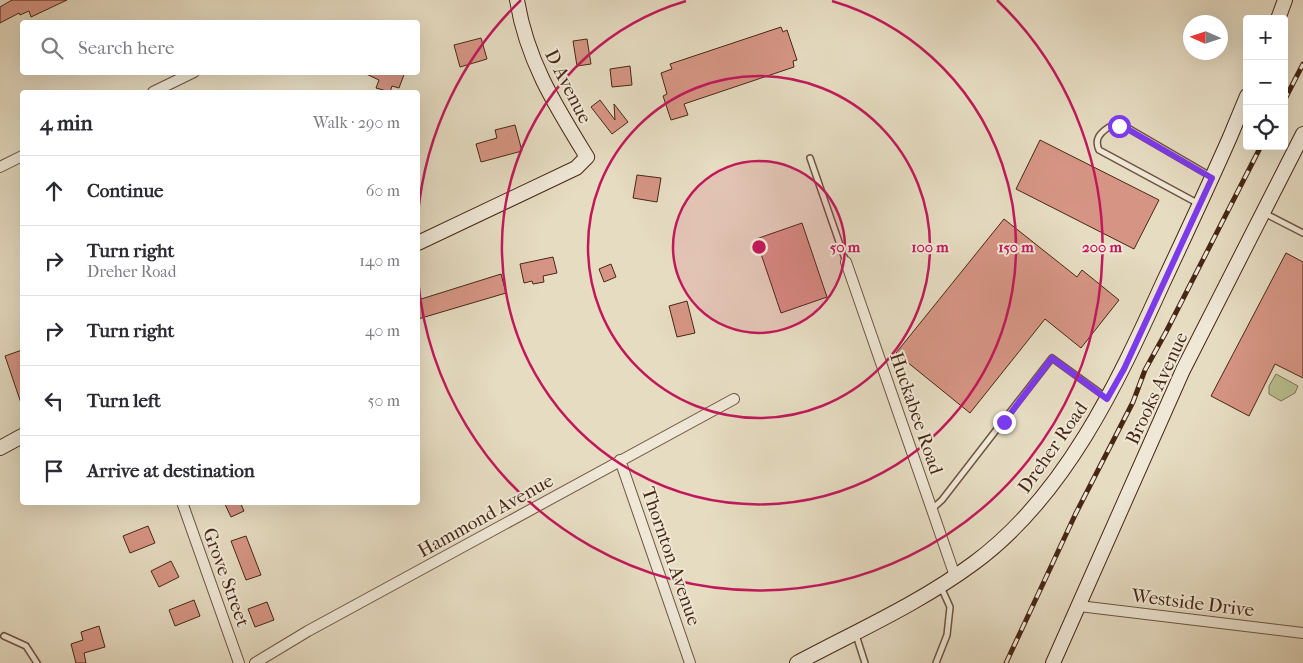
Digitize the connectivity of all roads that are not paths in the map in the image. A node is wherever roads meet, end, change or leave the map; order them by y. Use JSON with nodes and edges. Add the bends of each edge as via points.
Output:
{"nodes":[{"id":1,"x":517,"y":0,"type":"edge"},
{"id":2,"x":1286,"y":0,"type":"edge"},
{"id":3,"x":1280,"y":15,"type":"edge"},
{"id":4,"x":188,"y":75,"type":"edge"},
{"id":5,"x":157,"y":90,"type":"edge"},
{"id":6,"x":1243,"y":105,"type":"edge"},
{"id":7,"x":1303,"y":134,"type":"edge"},
{"id":8,"x":20,"y":157,"type":"edge"},
{"id":9,"x":810,"y":158,"type":"dead end"},
{"id":10,"x":0,"y":167,"type":"edge"},
{"id":11,"x":1212,"y":178,"type":"junction"},
{"id":12,"x":1199,"y":205,"type":"junction"},
{"id":13,"x":1263,"y":213,"type":"junction"},
{"id":14,"x":1303,"y":233,"type":"edge"},
{"id":15,"x":420,"y":242,"type":"edge"},
{"id":16,"x":846,"y":262,"type":"joint"},
{"id":17,"x":734,"y":399,"type":"dead end"},
{"id":18,"x":1107,"y":399,"type":"junction"},
{"id":19,"x":20,"y":437,"type":"edge"},
{"id":20,"x":0,"y":448,"type":"edge"},
{"id":21,"x":620,"y":460,"type":"junction"},
{"id":22,"x":183,"y":505,"type":"edge"},
{"id":23,"x":932,"y":510,"type":"junction"},
{"id":24,"x":955,"y":576,"type":"junction"},
{"id":25,"x":940,"y":586,"type":"junction"},
{"id":26,"x":1079,"y":606,"type":"junction"},
{"id":27,"x":855,"y":632,"type":"junction"},
{"id":28,"x":1303,"y":633,"type":"edge"},
{"id":29,"x":4,"y":636,"type":"dead end"},
{"id":30,"x":37,"y":663,"type":"edge"},
{"id":31,"x":239,"y":663,"type":"edge"},
{"id":32,"x":255,"y":663,"type":"edge"},
{"id":33,"x":690,"y":663,"type":"edge"},
{"id":34,"x":797,"y":663,"type":"edge"},
{"id":35,"x":865,"y":663,"type":"edge"},
{"id":36,"x":936,"y":663,"type":"edge"},
{"id":37,"x":1053,"y":663,"type":"edge"}],
"edges":[{"from":1,"to":15,"type":"street","name":"D Avenue","via":[[540,78],[586,157],[576,168]]},
{"from":2,"to":3,"type":"street"},
{"from":4,"to":5,"type":"street"},
{"from":6,"to":11,"type":"street","name":"Dreher Road"},
{"from":7,"to":13,"type":"street","name":"Brooks Avenue"},
{"from":8,"to":10,"type":"street"},
{"from":9,"to":16,"type":"lane"},
{"from":11,"to":12,"type":"street","name":"Dreher Road"},
{"from":11,"to":12,"type":"lane","via":[[1126,128],[1109,127],[1098,136],[1096,144],[1099,150]]},
{"from":12,"to":18,"type":"street","name":"Dreher Road","via":[[1124,369]]},
{"from":13,"to":14,"type":"lane"},
{"from":13,"to":26,"type":"street","name":"Brooks Avenue","via":[[1183,370]]},
{"from":16,"to":23,"type":"street","name":"Huckabee Road"},
{"from":17,"to":21,"type":"street","name":"Hammond Avenue"},
{"from":18,"to":23,"type":"lane","via":[[1052,358]]},
{"from":18,"to":24,"type":"street","name":"Dreher Road","via":[[1068,461],[1030,511],[1004,538]]},
{"from":19,"to":20,"type":"street"},
{"from":21,"to":32,"type":"street","name":"Hammond Avenue"},
{"from":21,"to":33,"type":"street","name":"Thornton Avenue"},
{"from":22,"to":31,"type":"street","name":"Grove Street"},
{"from":23,"to":24,"type":"street","name":"Huckabee Road"},
{"from":24,"to":25,"type":"street","name":"Dreher Road"},
{"from":25,"to":27,"type":"street","name":"Dreher Road"},
{"from":25,"to":36,"type":"lane","via":[[950,607],[947,634]]},
{"from":26,"to":28,"type":"street","name":"Westside Drive"},
{"from":26,"to":37,"type":"street","name":"Brooks Avenue"},
{"from":27,"to":34,"type":"street","name":"Dreher Road"},
{"from":27,"to":35,"type":"lane"},
{"from":29,"to":30,"type":"lane","via":[[26,646]]}]}
